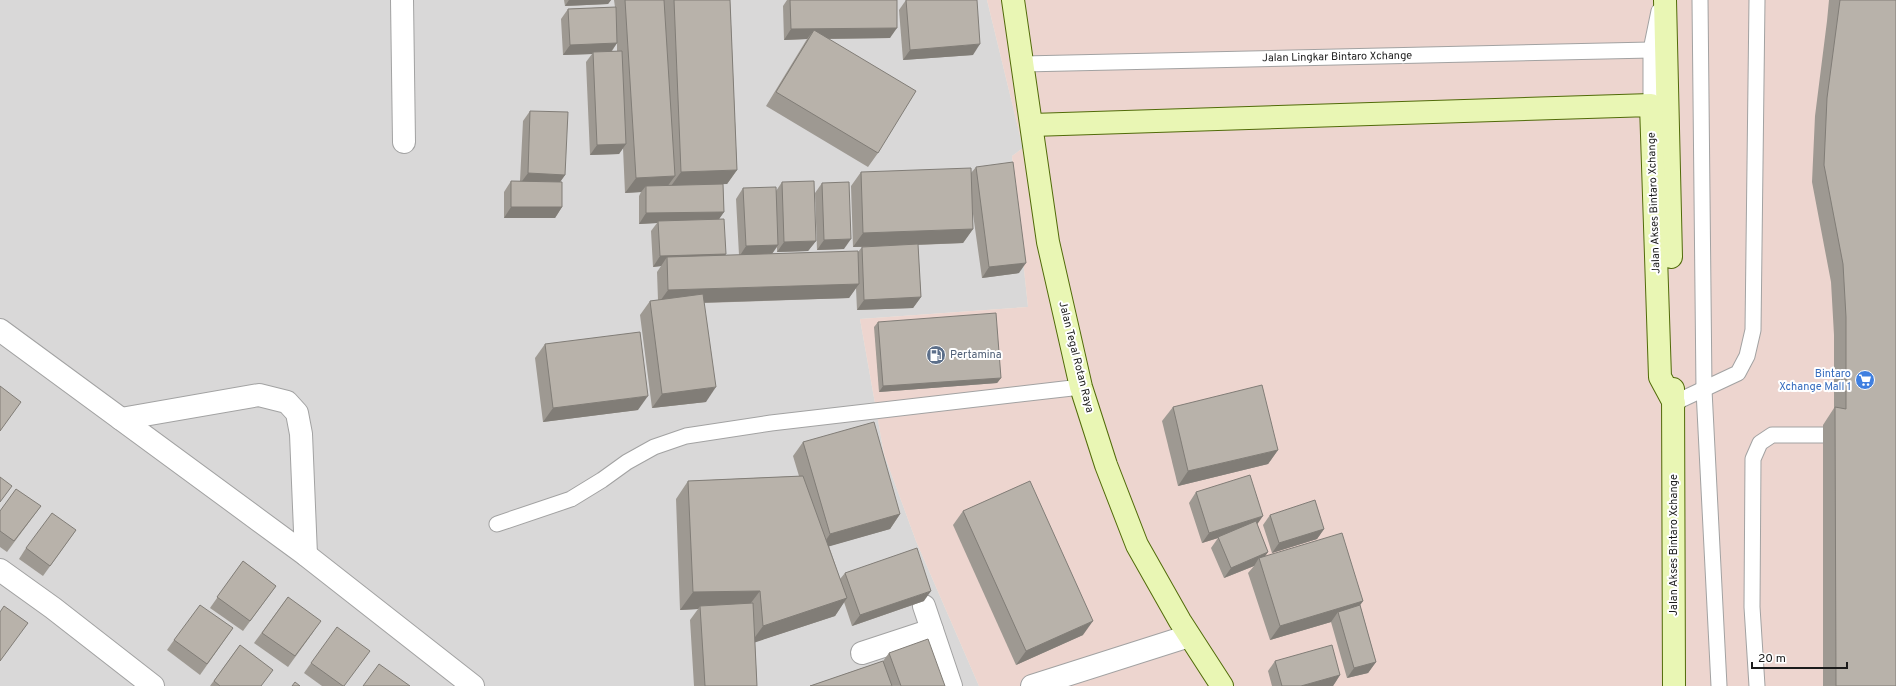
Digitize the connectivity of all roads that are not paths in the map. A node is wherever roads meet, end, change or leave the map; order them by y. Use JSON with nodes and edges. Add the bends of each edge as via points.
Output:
{"nodes":[{"id":1,"x":402,"y":0,"type":"edge"},
{"id":2,"x":1013,"y":0,"type":"edge"},
{"id":3,"x":1661,"y":0,"type":"edge"},
{"id":4,"x":1665,"y":0,"type":"edge"},
{"id":5,"x":1700,"y":0,"type":"edge"},
{"id":6,"x":1757,"y":0,"type":"edge"},
{"id":7,"x":1650,"y":50,"type":"junction"},
{"id":8,"x":1023,"y":64,"type":"junction"},
{"id":9,"x":1650,"y":105,"type":"junction"},
{"id":10,"x":1032,"y":125,"type":"junction"},
{"id":11,"x":404,"y":142,"type":"dead end"},
{"id":12,"x":0,"y":330,"type":"edge"},
{"id":13,"x":1081,"y":387,"type":"junction"},
{"id":14,"x":1704,"y":390,"type":"junction"},
{"id":15,"x":1674,"y":403,"type":"junction"},
{"id":16,"x":122,"y":419,"type":"junction"},
{"id":17,"x":1823,"y":435,"type":"dead end"},
{"id":18,"x":497,"y":524,"type":"dead end"},
{"id":19,"x":306,"y":556,"type":"junction"},
{"id":20,"x":0,"y":570,"type":"edge"},
{"id":21,"x":924,"y":606,"type":"edge"},
{"id":22,"x":932,"y":630,"type":"junction"},
{"id":23,"x":1189,"y":636,"type":"junction"},
{"id":24,"x":862,"y":652,"type":"dead end"},
{"id":25,"x":153,"y":686,"type":"edge"},
{"id":26,"x":473,"y":686,"type":"edge"},
{"id":27,"x":951,"y":686,"type":"edge"},
{"id":28,"x":1032,"y":686,"type":"edge"},
{"id":29,"x":1222,"y":686,"type":"edge"},
{"id":30,"x":1674,"y":686,"type":"edge"},
{"id":31,"x":1719,"y":686,"type":"edge"},
{"id":32,"x":1757,"y":686,"type":"edge"}],
"edges":[{"from":1,"to":11,"type":"street"},
{"from":2,"to":8,"type":"main road","name":"Jalan Tegal Rotan Raya"},
{"from":3,"to":7,"type":"lane","name":"Jalan Akses Bintaro Xchange"},
{"from":4,"to":15,"type":"main road","name":"Jalan Akses Bintaro Xchange"},
{"from":5,"to":14,"type":"lane"},
{"from":6,"to":14,"type":"lane","via":[[1753,330],[1747,356],[1738,373]]},
{"from":7,"to":8,"type":"lane","name":"Jalan Lingkar Bintaro Xchange"},
{"from":7,"to":9,"type":"lane","name":"Jalan Akses Bintaro Xchange"},
{"from":8,"to":10,"type":"main road","name":"Jalan Tegal Rotan Raya"},
{"from":9,"to":10,"type":"main road"},
{"from":9,"to":15,"type":"main road","name":"Jalan Akses Bintaro Xchange","via":[[1660,377]]},
{"from":10,"to":13,"type":"main road","name":"Jalan Tegal Rotan Raya","via":[[1048,242]]},
{"from":12,"to":16,"type":"street"},
{"from":13,"to":18,"type":"lane","via":[[771,423],[686,436],[654,447],[570,498]]},
{"from":13,"to":23,"type":"main road","name":"Jalan Tegal Rotan Raya","via":[[1106,465],[1137,546]]},
{"from":14,"to":15,"type":"lane"},
{"from":14,"to":31,"type":"lane"},
{"from":15,"to":30,"type":"main road","name":"Jalan Akses Bintaro Xchange"},
{"from":16,"to":19,"type":"street"},
{"from":16,"to":19,"type":"street","via":[[259,395],[287,402],[297,413],[301,434]]},
{"from":17,"to":32,"type":"lane","via":[[1772,435],[1760,443],[1753,459],[1752,607]]},
{"from":19,"to":26,"type":"street"},
{"from":20,"to":25,"type":"street"},
{"from":21,"to":22,"type":"street"},
{"from":22,"to":24,"type":"street"},
{"from":22,"to":27,"type":"street"},
{"from":23,"to":28,"type":"street"},
{"from":23,"to":29,"type":"main road","name":"Jalan Tegal Rotan Raya"}]}
